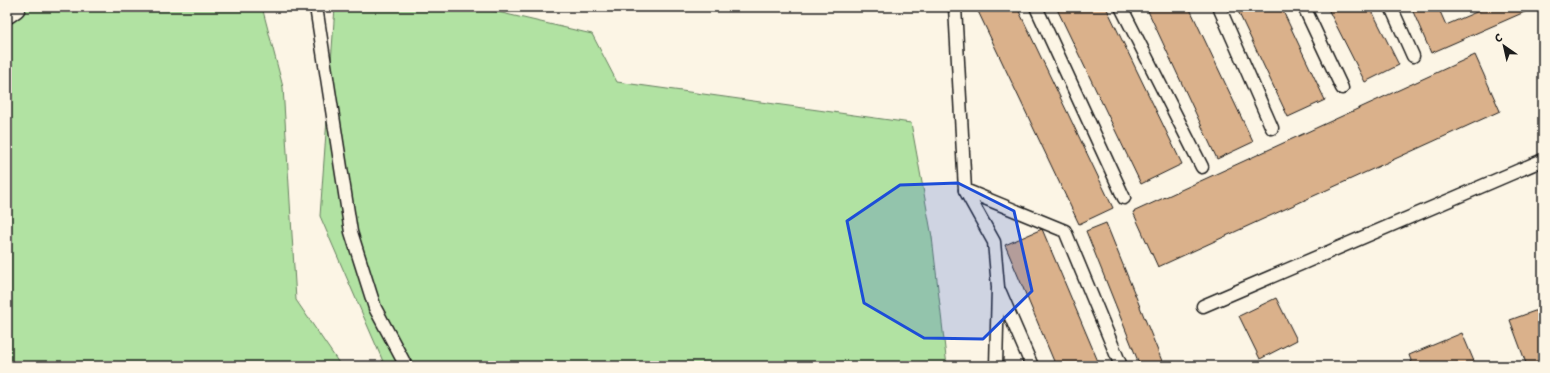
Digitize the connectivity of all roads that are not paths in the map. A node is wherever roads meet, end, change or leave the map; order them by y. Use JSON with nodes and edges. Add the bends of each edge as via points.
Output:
{"nodes":[{"id":1,"x":14,"y":7,"type":"edge"},
{"id":2,"x":316,"y":7,"type":"edge"},
{"id":3,"x":955,"y":7,"type":"edge"},
{"id":4,"x":1036,"y":7,"type":"edge"},
{"id":5,"x":1121,"y":7,"type":"edge"},
{"id":6,"x":1219,"y":7,"type":"edge"},
{"id":7,"x":1304,"y":7,"type":"edge"},
{"id":8,"x":1392,"y":7,"type":"edge"},
{"id":9,"x":7,"y":12,"type":"edge"},
{"id":10,"x":1413,"y":56,"type":"dead end"},
{"id":11,"x":1342,"y":88,"type":"dead end"},
{"id":12,"x":1272,"y":128,"type":"dead end"},
{"id":13,"x":1543,"y":160,"type":"edge"},
{"id":14,"x":1202,"y":167,"type":"dead end"},
{"id":15,"x":965,"y":190,"type":"junction"},
{"id":16,"x":1124,"y":198,"type":"dead end"},
{"id":17,"x":998,"y":287,"type":"junction"},
{"id":18,"x":1203,"y":306,"type":"dead end"},
{"id":19,"x":406,"y":366,"type":"edge"},
{"id":20,"x":996,"y":366,"type":"edge"},
{"id":21,"x":1032,"y":366,"type":"edge"},
{"id":22,"x":1121,"y":366,"type":"edge"}],
"edges":[{"from":1,"to":9,"type":"street"},
{"from":2,"to":19,"type":"lane","via":[[351,232],[375,308]]},
{"from":3,"to":15,"type":"lane"},
{"from":4,"to":16,"type":"lane"},
{"from":5,"to":14,"type":"lane"},
{"from":6,"to":12,"type":"lane"},
{"from":7,"to":11,"type":"lane"},
{"from":8,"to":10,"type":"lane"},
{"from":13,"to":18,"type":"lane"},
{"from":15,"to":17,"type":"lane","via":[[994,242]]},
{"from":15,"to":22,"type":"lane","via":[[1065,231]]},
{"from":17,"to":20,"type":"lane"},
{"from":17,"to":21,"type":"lane"}]}
